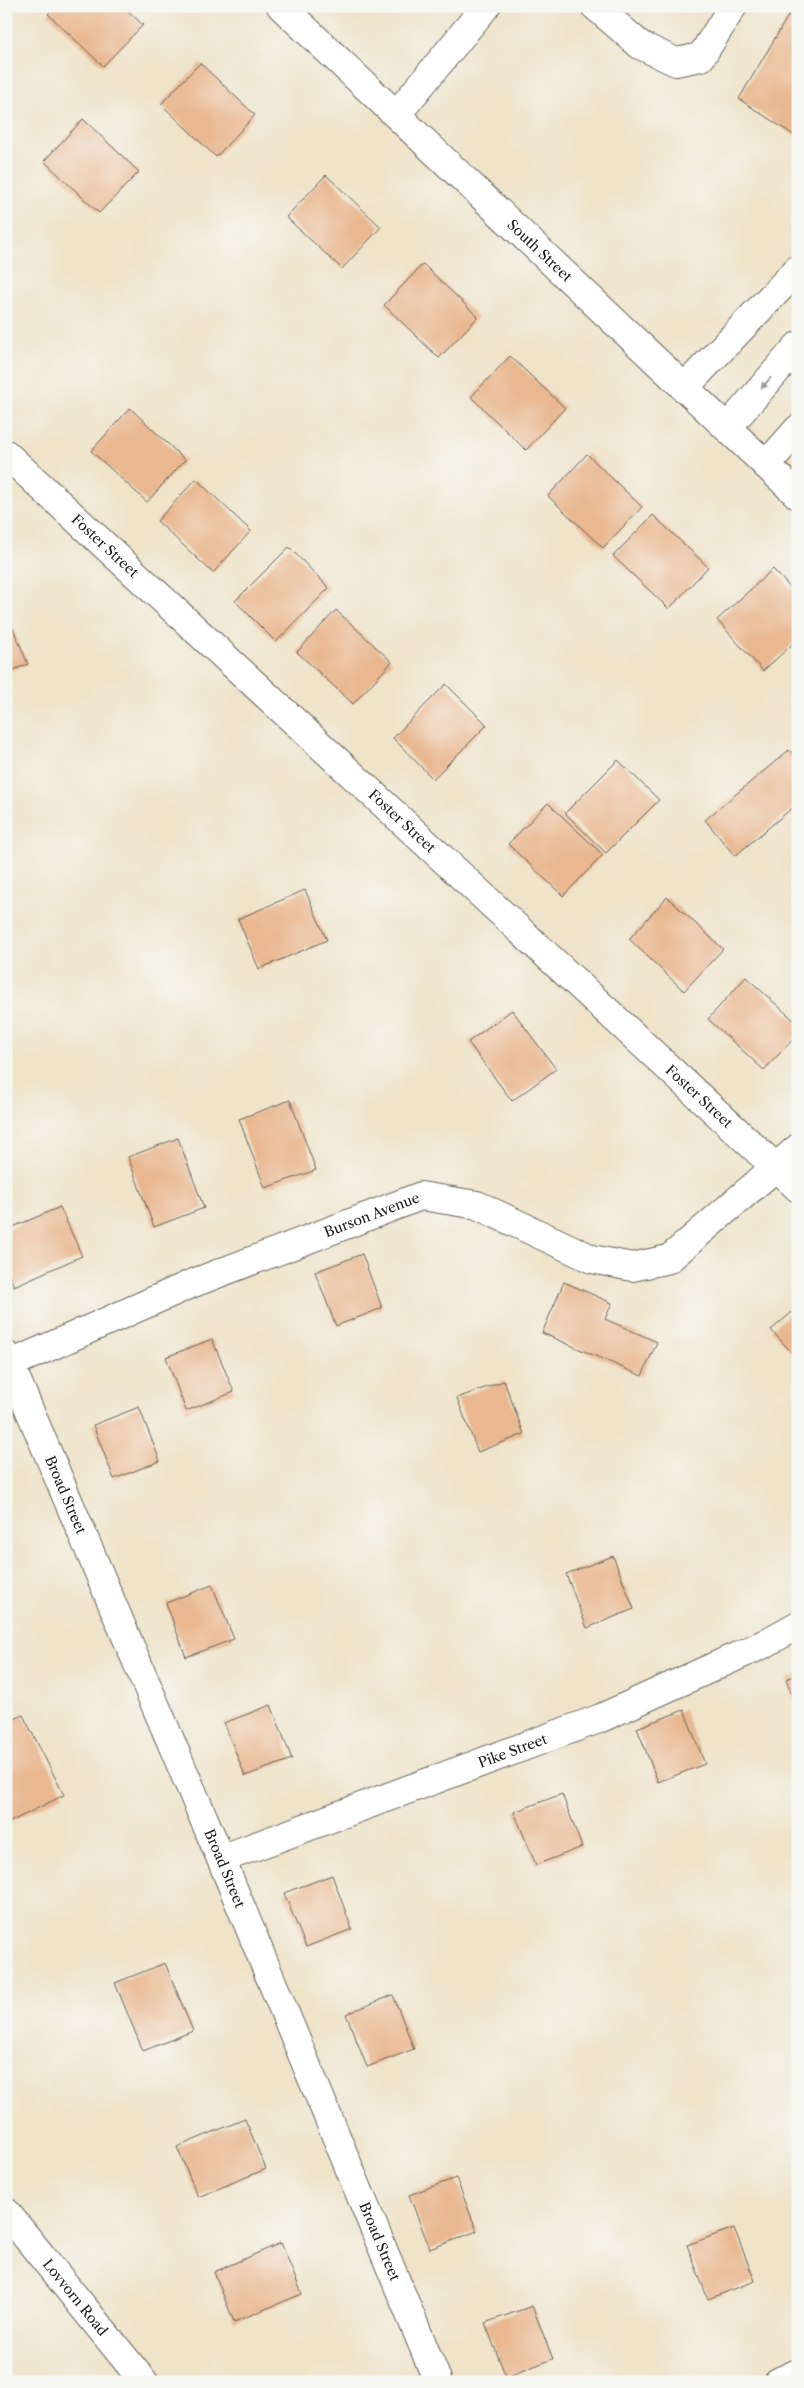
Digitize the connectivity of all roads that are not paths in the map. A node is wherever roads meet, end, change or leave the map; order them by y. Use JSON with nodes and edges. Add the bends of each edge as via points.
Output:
{"nodes":[{"id":1,"x":281,"y":6,"type":"edge"},
{"id":2,"x":486,"y":6,"type":"edge"},
{"id":3,"x":595,"y":6,"type":"edge"},
{"id":4,"x":733,"y":6,"type":"edge"},
{"id":5,"x":625,"y":16,"type":"edge"},
{"id":6,"x":397,"y":114,"type":"junction"},
{"id":7,"x":798,"y":269,"type":"edge"},
{"id":8,"x":798,"y":346,"type":"edge"},
{"id":9,"x":684,"y":388,"type":"junction"},
{"id":10,"x":727,"y":428,"type":"junction"},
{"id":11,"x":798,"y":429,"type":"edge"},
{"id":12,"x":6,"y":454,"type":"edge"},
{"id":13,"x":766,"y":465,"type":"junction"},
{"id":14,"x":798,"y":495,"type":"edge"},
{"id":15,"x":798,"y":1148,"type":"edge"},
{"id":16,"x":775,"y":1166,"type":"junction"},
{"id":17,"x":798,"y":1188,"type":"edge"},
{"id":18,"x":8,"y":1362,"type":"edge"},
{"id":19,"x":798,"y":1625,"type":"edge"},
{"id":20,"x":221,"y":1859,"type":"junction"},
{"id":21,"x":11,"y":2228,"type":"edge"},
{"id":22,"x":798,"y":2374,"type":"edge"},
{"id":23,"x":141,"y":2380,"type":"edge"},
{"id":24,"x":438,"y":2382,"type":"edge"},
{"id":25,"x":778,"y":2382,"type":"edge"}],
"edges":[{"from":1,"to":6,"type":"street","name":"South Street"},
{"from":2,"to":6,"type":"street"},
{"from":3,"to":5,"type":"street"},
{"from":4,"to":5,"type":"street","via":[[701,57],[676,62],[640,45]]},
{"from":6,"to":9,"type":"street","name":"South Street"},
{"from":7,"to":9,"type":"street"},
{"from":8,"to":10,"type":"street","one_way":true},
{"from":9,"to":10,"type":"street","name":"South Street"},
{"from":10,"to":13,"type":"street","name":"South Street"},
{"from":11,"to":13,"type":"street"},
{"from":12,"to":16,"type":"street","name":"Foster Street"},
{"from":13,"to":14,"type":"street","name":"South Street"},
{"from":15,"to":16,"type":"street","name":"Burson Avenue"},
{"from":16,"to":17,"type":"street","name":"Foster Street"},
{"from":16,"to":18,"type":"street","name":"Burson Avenue","via":[[669,1259],[632,1267],[592,1260],[477,1205],[421,1196],[191,1284]]},
{"from":18,"to":20,"type":"street","name":"Broad Street"},
{"from":19,"to":20,"type":"street","name":"Pike Street","via":[[764,1644],[601,1718]]},
{"from":20,"to":24,"type":"street","name":"Broad Street"},
{"from":21,"to":23,"type":"street","name":"Lovvorn Road"},
{"from":22,"to":25,"type":"street"}]}
